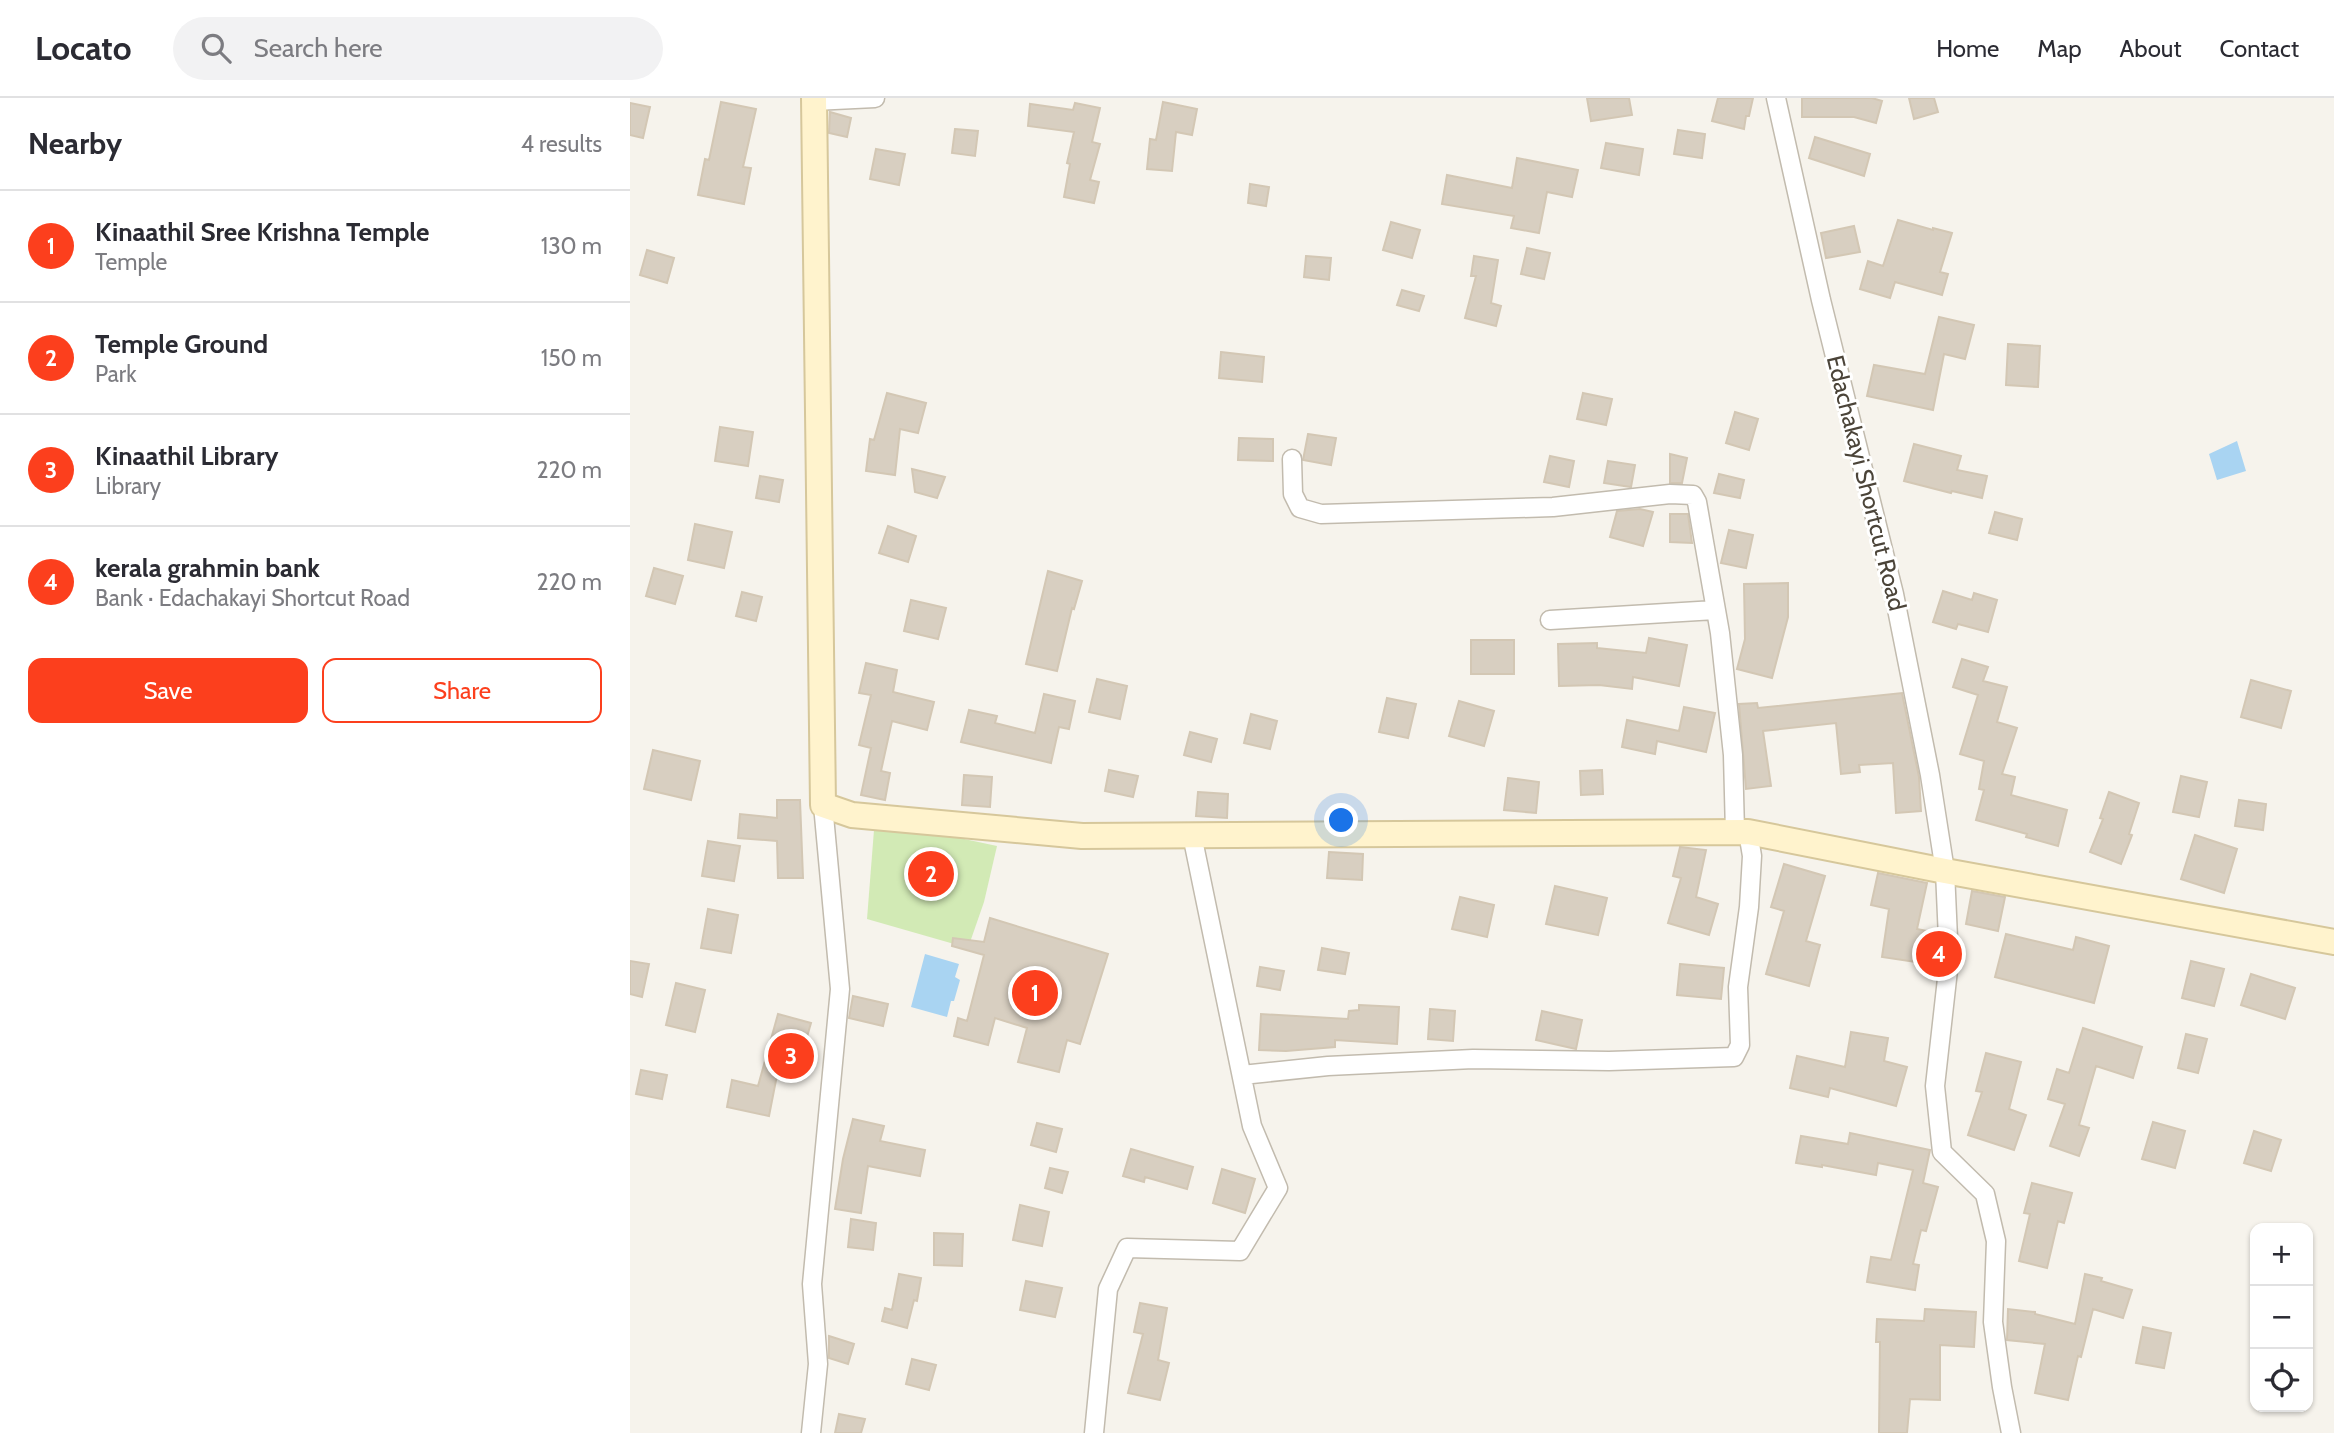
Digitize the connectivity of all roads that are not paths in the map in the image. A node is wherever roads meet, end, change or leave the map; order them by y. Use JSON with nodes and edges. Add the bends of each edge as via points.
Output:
{"nodes":[{"id":1,"x":875,"y":98,"type":"edge"},
{"id":2,"x":1776,"y":98,"type":"edge"},
{"id":3,"x":814,"y":100,"type":"edge"},
{"id":4,"x":1292,"y":459,"type":"dead end"},
{"id":5,"x":1715,"y":610,"type":"junction"},
{"id":6,"x":1550,"y":620,"type":"dead end"},
{"id":7,"x":823,"y":805,"type":"junction"},
{"id":8,"x":1742,"y":832,"type":"junction"},
{"id":9,"x":1192,"y":835,"type":"junction"},
{"id":10,"x":1945,"y":871,"type":"junction"},
{"id":11,"x":2334,"y":943,"type":"edge"},
{"id":12,"x":1242,"y":1074,"type":"junction"},
{"id":13,"x":811,"y":1433,"type":"edge"},
{"id":14,"x":1094,"y":1433,"type":"edge"},
{"id":15,"x":2011,"y":1433,"type":"edge"}],
"edges":[{"from":1,"to":3,"type":"street"},
{"from":2,"to":10,"type":"street","name":"Edachakayi Shortcut Road","via":[[1894,594]]},
{"from":3,"to":7,"type":"main road"},
{"from":4,"to":5,"type":"street","via":[[1293,494],[1300,508],[1321,514],[1553,507],[1693,495],[1698,502]]},
{"from":5,"to":6,"type":"street"},
{"from":5,"to":8,"type":"street"},
{"from":7,"to":9,"type":"main road","via":[[852,815],[1082,836]]},
{"from":7,"to":13,"type":"street","via":[[840,989],[812,1284],[818,1364]]},
{"from":8,"to":9,"type":"main road"},
{"from":8,"to":10,"type":"main road"},
{"from":8,"to":12,"type":"street","via":[[1752,856],[1738,987],[1740,1045],[1734,1057],[1473,1059]]},
{"from":9,"to":12,"type":"street"},
{"from":10,"to":11,"type":"main road"},
{"from":10,"to":15,"type":"street","name":"Edachakayi Shortcut Road","via":[[1949,961],[1936,1086],[1942,1152],[1985,1194],[1996,1241],[1993,1322]]},
{"from":12,"to":14,"type":"street","via":[[1252,1126],[1278,1188],[1240,1251],[1127,1248],[1108,1289]]}]}
